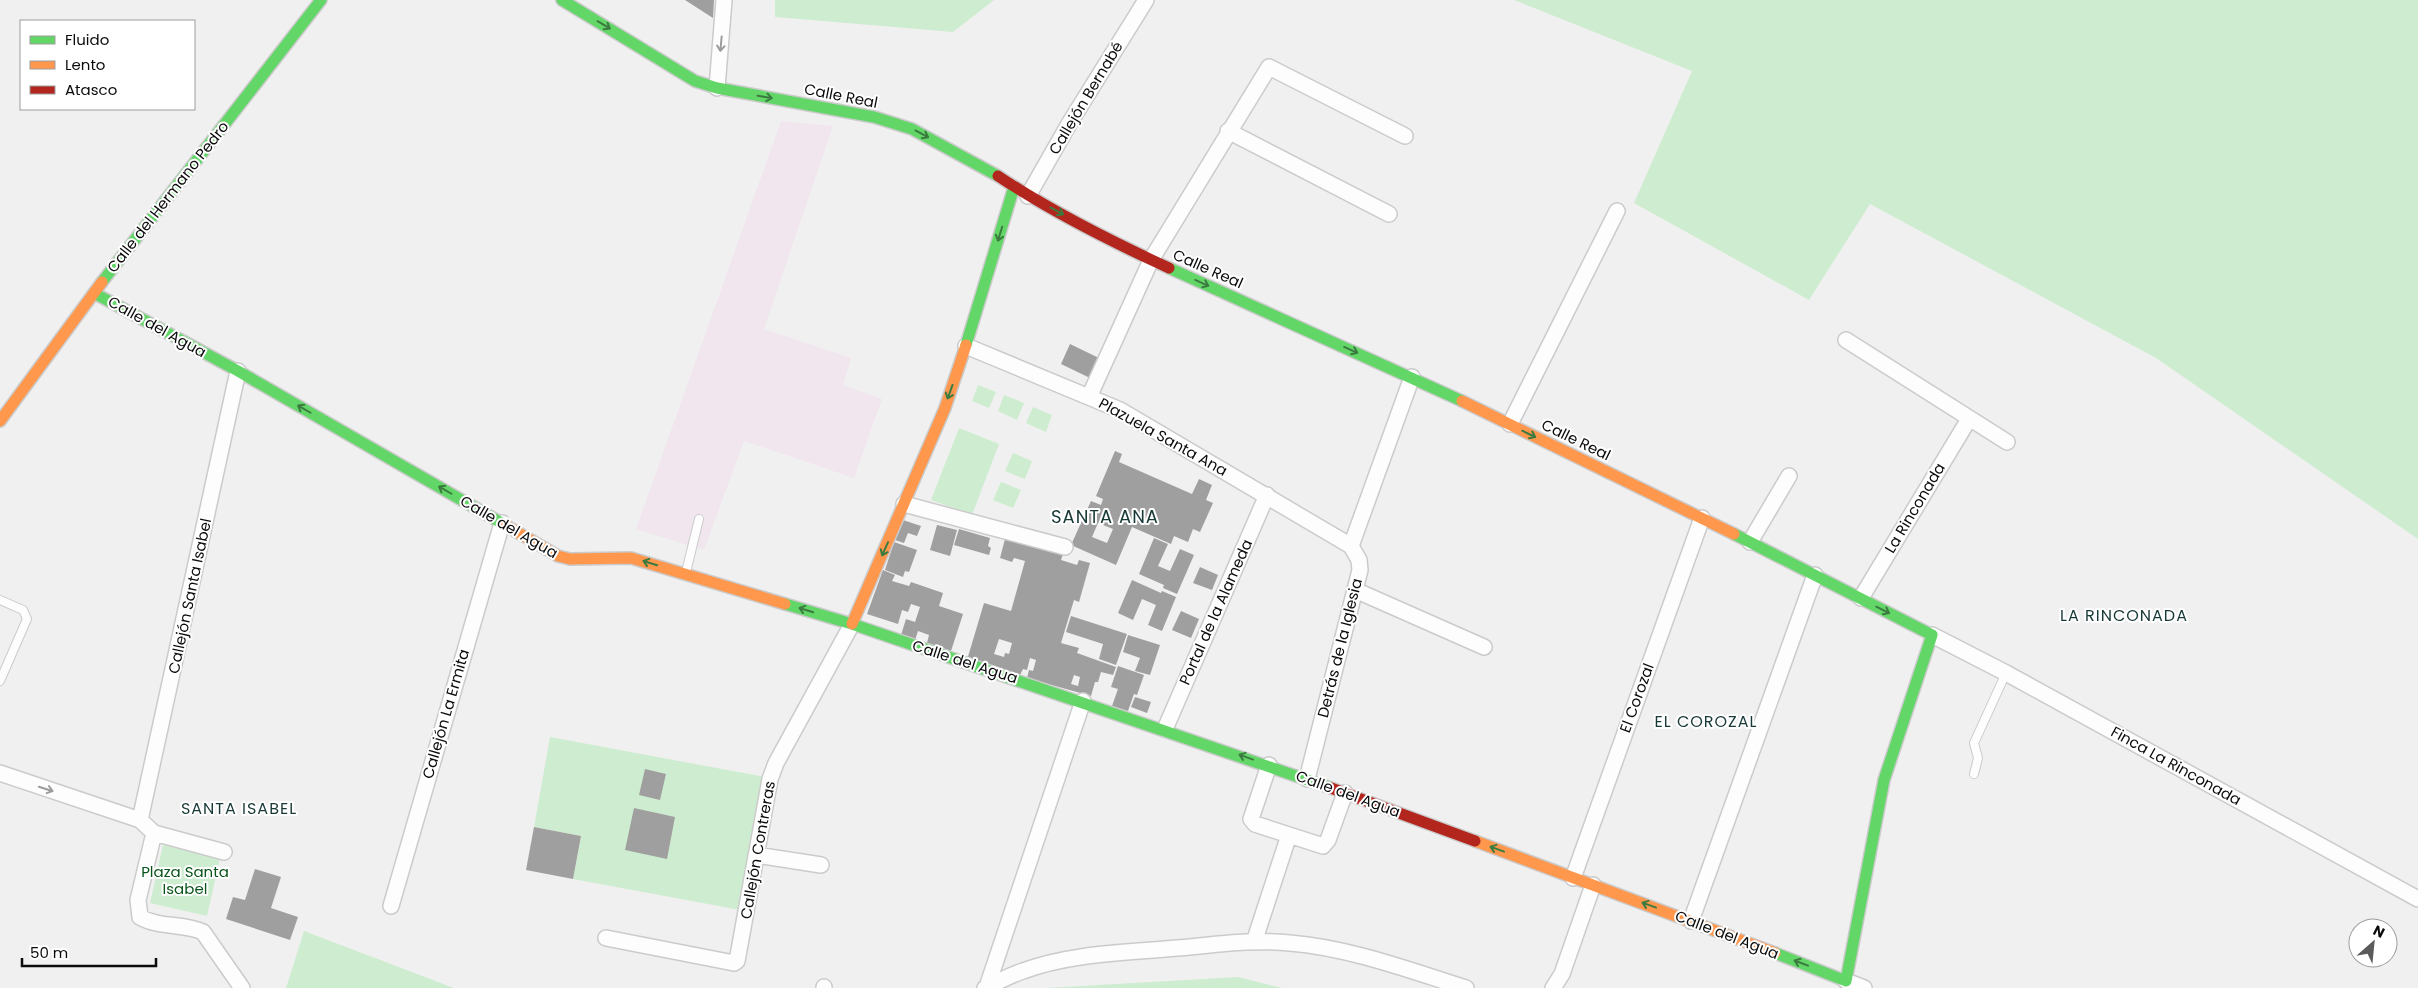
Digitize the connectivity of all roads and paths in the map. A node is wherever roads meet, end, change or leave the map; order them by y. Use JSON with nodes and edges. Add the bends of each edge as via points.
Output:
{"nodes":[{"id":1,"x":321,"y":0,"type":"edge"},
{"id":2,"x":562,"y":0,"type":"edge"},
{"id":3,"x":724,"y":0,"type":"edge"},
{"id":4,"x":1146,"y":0,"type":"edge"},
{"id":5,"x":717,"y":88,"type":"junction"},
{"id":6,"x":1228,"y":131,"type":"junction"},
{"id":7,"x":1405,"y":136,"type":"dead end"},
{"id":8,"x":1014,"y":187,"type":"junction"},
{"id":9,"x":1028,"y":196,"type":"junction"},
{"id":10,"x":1617,"y":211,"type":"dead end"},
{"id":11,"x":1389,"y":214,"type":"dead end"},
{"id":12,"x":1151,"y":260,"type":"junction"},
{"id":13,"x":94,"y":293,"type":"junction"},
{"id":14,"x":1846,"y":340,"type":"dead end"},
{"id":15,"x":966,"y":346,"type":"junction"},
{"id":16,"x":238,"y":372,"type":"junction"},
{"id":17,"x":1412,"y":377,"type":"junction"},
{"id":18,"x":1089,"y":397,"type":"junction"},
{"id":19,"x":1969,"y":419,"type":"junction"},
{"id":20,"x":0,"y":421,"type":"edge"},
{"id":21,"x":1510,"y":424,"type":"junction"},
{"id":22,"x":2007,"y":442,"type":"dead end"},
{"id":23,"x":1789,"y":476,"type":"dead end"},
{"id":24,"x":1267,"y":495,"type":"junction"},
{"id":25,"x":904,"y":504,"type":"junction"},
{"id":26,"x":1702,"y":518,"type":"junction"},
{"id":27,"x":699,"y":519,"type":"dead end"},
{"id":28,"x":502,"y":522,"type":"junction"},
{"id":29,"x":1750,"y":542,"type":"junction"},
{"id":30,"x":1351,"y":546,"type":"junction"},
{"id":31,"x":1065,"y":547,"type":"dead end"},
{"id":32,"x":685,"y":574,"type":"junction"},
{"id":33,"x":1815,"y":575,"type":"junction"},
{"id":34,"x":1354,"y":590,"type":"junction"},
{"id":35,"x":1861,"y":598,"type":"junction"},
{"id":36,"x":0,"y":600,"type":"edge"},
{"id":37,"x":852,"y":624,"type":"junction"},
{"id":38,"x":1932,"y":635,"type":"junction"},
{"id":39,"x":1484,"y":647,"type":"dead end"},
{"id":40,"x":2006,"y":673,"type":"junction"},
{"id":41,"x":0,"y":681,"type":"edge"},
{"id":42,"x":1083,"y":701,"type":"junction"},
{"id":43,"x":1165,"y":729,"type":"junction"},
{"id":44,"x":1269,"y":765,"type":"junction"},
{"id":45,"x":0,"y":774,"type":"edge"},
{"id":46,"x":1974,"y":774,"type":"dead end"},
{"id":47,"x":1307,"y":779,"type":"junction"},
{"id":48,"x":1345,"y":793,"type":"junction"},
{"id":49,"x":140,"y":820,"type":"junction"},
{"id":50,"x":154,"y":833,"type":"junction"},
{"id":51,"x":1289,"y":835,"type":"junction"},
{"id":52,"x":224,"y":852,"type":"dead end"},
{"id":53,"x":756,"y":855,"type":"junction"},
{"id":54,"x":820,"y":865,"type":"dead end"},
{"id":55,"x":1573,"y":878,"type":"junction"},
{"id":56,"x":1593,"y":885,"type":"junction"},
{"id":57,"x":2418,"y":899,"type":"edge"},
{"id":58,"x":391,"y":906,"type":"dead end"},
{"id":59,"x":1691,"y":920,"type":"junction"},
{"id":60,"x":606,"y":938,"type":"dead end"},
{"id":61,"x":1254,"y":942,"type":"junction"},
{"id":62,"x":1846,"y":981,"type":"junction"},
{"id":63,"x":242,"y":988,"type":"edge"},
{"id":64,"x":986,"y":988,"type":"edge"},
{"id":65,"x":1466,"y":988,"type":"edge"},
{"id":66,"x":1554,"y":988,"type":"edge"},
{"id":67,"x":1864,"y":988,"type":"edge"}],
"edges":[{"from":1,"to":13,"type":"street","name":"Calle del Hermano Pedro"},
{"from":2,"to":5,"type":"street","name":"Calle Real","one_way":true,"via":[[695,81]]},
{"from":3,"to":5,"type":"street","one_way":true},
{"from":4,"to":9,"type":"street","name":"Callejón Bernabé"},
{"from":5,"to":8,"type":"street","name":"Calle Real","one_way":true,"via":[[874,117],[912,129],[984,167]]},
{"from":6,"to":7,"type":"street","via":[[1269,67]]},
{"from":6,"to":11,"type":"street"},
{"from":6,"to":12,"type":"street"},
{"from":8,"to":9,"type":"street","name":"Calle Real"},
{"from":8,"to":15,"type":"street","one_way":true},
{"from":9,"to":12,"type":"street","name":"Calle Real","one_way":true},
{"from":10,"to":21,"type":"street"},
{"from":12,"to":17,"type":"street","name":"Calle Real","one_way":true},
{"from":12,"to":18,"type":"street"},
{"from":13,"to":16,"type":"street","name":"Calle del Agua"},
{"from":13,"to":20,"type":"street","name":"Calle del Hermano Pedro"},
{"from":14,"to":19,"type":"street"},
{"from":15,"to":18,"type":"street","name":"Plazuela Santa Ana"},
{"from":15,"to":25,"type":"street","one_way":true,"via":[[945,408]]},
{"from":28,"to":16,"type":"street","name":"Calle del Agua","one_way":true},
{"from":16,"to":49,"type":"street","name":"Callejón Santa Isabel"},
{"from":17,"to":21,"type":"street","name":"Calle Real"},
{"from":17,"to":30,"type":"street"},
{"from":18,"to":24,"type":"street","name":"Plazuela Santa Ana","via":[[1120,410]]},
{"from":19,"to":22,"type":"street"},
{"from":19,"to":35,"type":"street","name":"La Rinconada"},
{"from":21,"to":26,"type":"street","name":"Calle Real","one_way":true},
{"from":23,"to":29,"type":"street"},
{"from":24,"to":30,"type":"street","name":"Plazuela Santa Ana"},
{"from":24,"to":43,"type":"street","name":"Portal de la Alameda"},
{"from":25,"to":31,"type":"street"},
{"from":25,"to":37,"type":"street","one_way":true},
{"from":26,"to":29,"type":"street","name":"Calle Real"},
{"from":26,"to":55,"type":"street","name":"El Corozal"},
{"from":27,"to":32,"type":"lane"},
{"from":32,"to":28,"type":"street","name":"Calle del Agua","one_way":true,"via":[[631,558],[564,558]]},
{"from":28,"to":58,"type":"street","name":"Callejón La Ermita"},
{"from":29,"to":33,"type":"street","name":"Calle Real"},
{"from":30,"to":34,"type":"street","name":"Detrás de la Iglesia","via":[[1359,560],[1360,570]]},
{"from":37,"to":32,"type":"street","name":"Calle del Agua","one_way":true},
{"from":33,"to":35,"type":"street","name":"Calle Real"},
{"from":33,"to":59,"type":"street"},
{"from":34,"to":39,"type":"street"},
{"from":34,"to":47,"type":"street","name":"Detrás de la Iglesia"},
{"from":35,"to":38,"type":"street","one_way":true},
{"from":36,"to":41,"type":"lane","via":[[23,610],[27,619]]},
{"from":37,"to":42,"type":"street","name":"Calle del Agua"},
{"from":37,"to":53,"type":"street","name":"Callejón Contreras","via":[[776,763]]},
{"from":38,"to":40,"type":"street","name":"Finca La Rinconada"},
{"from":38,"to":62,"type":"street","via":[[1884,780]]},
{"from":40,"to":46,"type":"lane","via":[[1977,733],[1974,743],[1978,764]]},
{"from":40,"to":57,"type":"street","name":"Finca La Rinconada"},
{"from":42,"to":43,"type":"street","name":"Calle del Agua"},
{"from":42,"to":64,"type":"street"},
{"from":44,"to":43,"type":"street","name":"Calle del Agua","one_way":true},
{"from":44,"to":47,"type":"street","name":"Calle del Agua"},
{"from":44,"to":51,"type":"street","via":[[1251,819],[1256,824]]},
{"from":45,"to":49,"type":"street","one_way":true},
{"from":47,"to":48,"type":"street","name":"Calle del Agua"},
{"from":48,"to":51,"type":"street","via":[[1326,844],[1319,846]]},
{"from":55,"to":48,"type":"street","name":"Calle del Agua","one_way":true},
{"from":49,"to":50,"type":"street"},
{"from":50,"to":52,"type":"street"},
{"from":50,"to":63,"type":"street","via":[[138,900],[140,917],[148,922],[195,928],[203,932]]},
{"from":51,"to":61,"type":"street"},
{"from":53,"to":54,"type":"street"},
{"from":53,"to":60,"type":"street","name":"Callejón Contreras","via":[[737,961],[734,963]]},
{"from":55,"to":56,"type":"street","name":"Calle del Agua"},
{"from":59,"to":56,"type":"street","name":"Calle del Agua","one_way":true},
{"from":56,"to":66,"type":"street","via":[[1562,974]]},
{"from":62,"to":59,"type":"street","name":"Calle del Agua","one_way":true},
{"from":61,"to":64,"type":"street","via":[[1053,962],[1023,970]]},
{"from":61,"to":65,"type":"street","via":[[1290,942],[1326,948]]},
{"from":62,"to":67,"type":"street","name":"Calle del Agua"}]}
